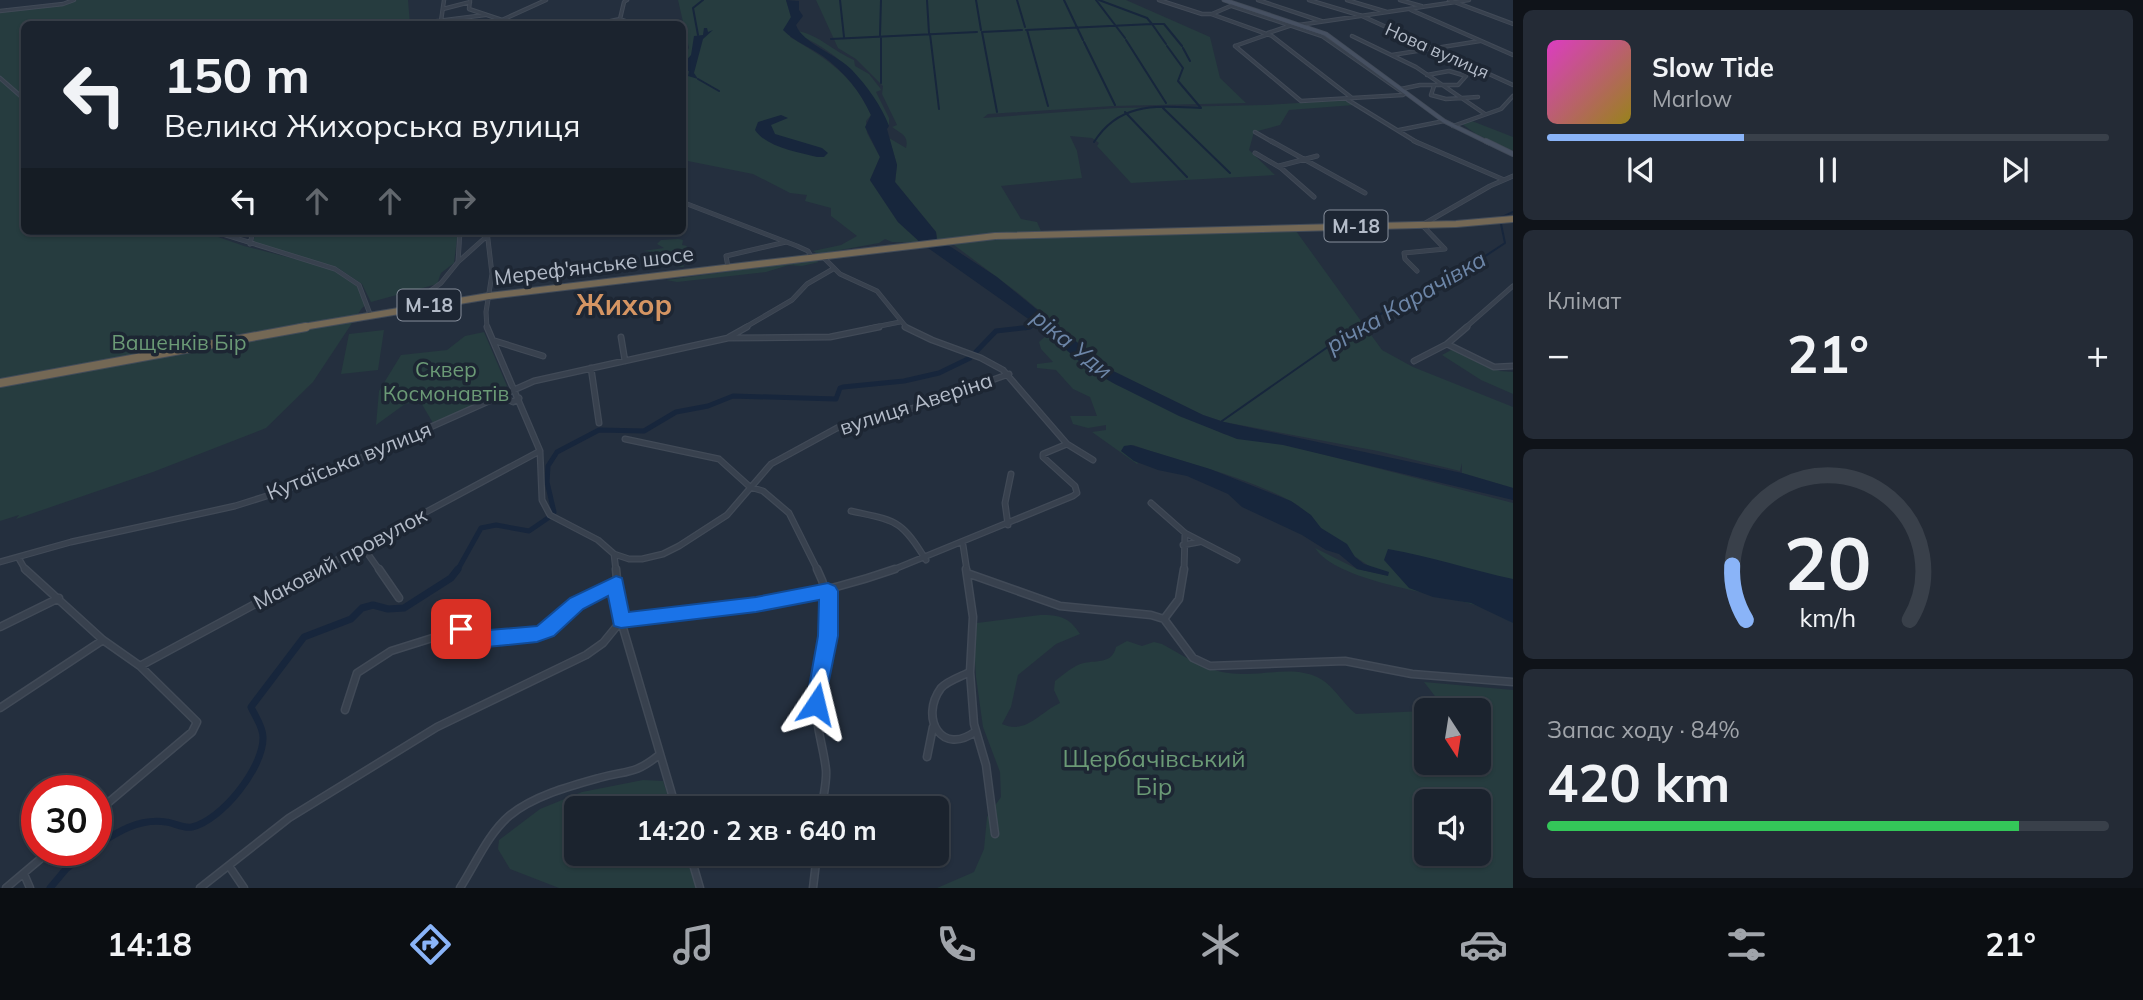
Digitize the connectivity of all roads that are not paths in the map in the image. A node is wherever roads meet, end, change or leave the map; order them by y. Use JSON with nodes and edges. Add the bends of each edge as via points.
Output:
{"nodes":[{"id":1,"x":74,"y":0,"type":"edge"},
{"id":2,"x":546,"y":0,"type":"edge"},
{"id":3,"x":627,"y":0,"type":"edge"},
{"id":4,"x":1159,"y":0,"type":"edge"},
{"id":5,"x":1224,"y":0,"type":"edge"},
{"id":6,"x":1258,"y":0,"type":"edge"},
{"id":7,"x":1309,"y":0,"type":"edge"},
{"id":8,"x":1347,"y":0,"type":"edge"},
{"id":9,"x":1400,"y":0,"type":"edge"},
{"id":10,"x":1449,"y":0,"type":"edge"},
{"id":11,"x":1469,"y":0,"type":"edge"},
{"id":12,"x":445,"y":1,"type":"edge"},
{"id":13,"x":470,"y":1,"type":"edge"},
{"id":14,"x":459,"y":2,"type":"edge"},
{"id":15,"x":1460,"y":3,"type":"junction"},
{"id":16,"x":452,"y":5,"type":"junction"},
{"id":17,"x":1234,"y":5,"type":"junction"},
{"id":18,"x":1425,"y":8,"type":"junction"},
{"id":19,"x":443,"y":9,"type":"junction"},
{"id":20,"x":1410,"y":10,"type":"junction"},
{"id":21,"x":0,"y":11,"type":"edge"},
{"id":22,"x":1388,"y":13,"type":"junction"},
{"id":23,"x":478,"y":14,"type":"junction"},
{"id":24,"x":1211,"y":14,"type":"junction"},
{"id":25,"x":1362,"y":16,"type":"junction"},
{"id":26,"x":620,"y":19,"type":"junction"},
{"id":27,"x":440,"y":21,"type":"edge"},
{"id":28,"x":448,"y":21,"type":"edge"},
{"id":29,"x":498,"y":21,"type":"edge"},
{"id":30,"x":506,"y":21,"type":"edge"},
{"id":31,"x":611,"y":21,"type":"edge"},
{"id":32,"x":630,"y":21,"type":"edge"},
{"id":33,"x":1322,"y":22,"type":"junction"},
{"id":34,"x":1513,"y":24,"type":"edge"},
{"id":35,"x":1291,"y":25,"type":"junction"},
{"id":36,"x":1300,"y":25,"type":"junction"},
{"id":37,"x":1268,"y":34,"type":"junction"},
{"id":38,"x":1352,"y":36,"type":"dead end"},
{"id":39,"x":1481,"y":41,"type":"junction"},
{"id":40,"x":1433,"y":49,"type":"junction"},
{"id":41,"x":1389,"y":55,"type":"junction"},
{"id":42,"x":1513,"y":55,"type":"edge"},
{"id":43,"x":1427,"y":75,"type":"junction"},
{"id":44,"x":0,"y":78,"type":"edge"},
{"id":45,"x":1442,"y":85,"type":"junction"},
{"id":46,"x":1513,"y":85,"type":"edge"},
{"id":47,"x":1434,"y":86,"type":"junction"},
{"id":48,"x":1401,"y":89,"type":"junction"},
{"id":49,"x":1406,"y":94,"type":"junction"},
{"id":50,"x":21,"y":96,"type":"edge"},
{"id":51,"x":1513,"y":96,"type":"edge"},
{"id":52,"x":1478,"y":97,"type":"dead end"},
{"id":53,"x":1346,"y":98,"type":"junction"},
{"id":54,"x":1352,"y":98,"type":"junction"},
{"id":55,"x":1461,"y":99,"type":"junction"},
{"id":56,"x":1485,"y":114,"type":"junction"},
{"id":57,"x":1444,"y":121,"type":"junction"},
{"id":58,"x":1453,"y":126,"type":"junction"},
{"id":59,"x":1398,"y":131,"type":"junction"},
{"id":60,"x":1255,"y":132,"type":"dead end"},
{"id":61,"x":1255,"y":153,"type":"dead end"},
{"id":62,"x":1513,"y":154,"type":"edge"},
{"id":63,"x":1317,"y":156,"type":"dead end"},
{"id":64,"x":1305,"y":160,"type":"junction"},
{"id":65,"x":1279,"y":166,"type":"junction"},
{"id":66,"x":1513,"y":176,"type":"edge"},
{"id":67,"x":1503,"y":179,"type":"junction"},
{"id":68,"x":1365,"y":193,"type":"dead end"},
{"id":69,"x":1314,"y":197,"type":"dead end"},
{"id":70,"x":686,"y":203,"type":"edge"},
{"id":71,"x":1513,"y":219,"type":"edge"},
{"id":72,"x":1422,"y":225,"type":"junction"},
{"id":73,"x":224,"y":235,"type":"edge"},
{"id":74,"x":252,"y":235,"type":"edge"},
{"id":75,"x":460,"y":235,"type":"edge"},
{"id":76,"x":485,"y":235,"type":"edge"},
{"id":77,"x":487,"y":235,"type":"edge"},
{"id":78,"x":787,"y":241,"type":"junction"},
{"id":79,"x":250,"y":244,"type":"junction"},
{"id":80,"x":823,"y":257,"type":"junction"},
{"id":81,"x":812,"y":259,"type":"junction"},
{"id":82,"x":458,"y":262,"type":"junction"},
{"id":83,"x":729,"y":268,"type":"junction"},
{"id":84,"x":833,"y":269,"type":"junction"},
{"id":85,"x":1417,"y":271,"type":"dead end"},
{"id":86,"x":1513,"y":286,"type":"edge"},
{"id":87,"x":489,"y":296,"type":"junction"},
{"id":88,"x":407,"y":308,"type":"junction"},
{"id":89,"x":370,"y":314,"type":"junction"},
{"id":90,"x":900,"y":322,"type":"junction"},
{"id":91,"x":621,"y":337,"type":"dead end"},
{"id":92,"x":728,"y":338,"type":"junction"},
{"id":93,"x":495,"y":341,"type":"junction"},
{"id":94,"x":1447,"y":344,"type":"junction"},
{"id":95,"x":543,"y":356,"type":"dead end"},
{"id":96,"x":625,"y":361,"type":"junction"},
{"id":97,"x":1414,"y":361,"type":"dead end"},
{"id":98,"x":1513,"y":366,"type":"edge"},
{"id":99,"x":591,"y":368,"type":"junction"},
{"id":100,"x":1009,"y":374,"type":"junction"},
{"id":101,"x":0,"y":383,"type":"edge"},
{"id":102,"x":515,"y":389,"type":"junction"},
{"id":103,"x":499,"y":397,"type":"junction"},
{"id":104,"x":519,"y":398,"type":"junction"},
{"id":105,"x":599,"y":422,"type":"dead end"},
{"id":106,"x":625,"y":439,"type":"dead end"},
{"id":107,"x":1067,"y":444,"type":"junction"},
{"id":108,"x":540,"y":451,"type":"junction"},
{"id":109,"x":1093,"y":460,"type":"dead end"},
{"id":110,"x":1011,"y":474,"type":"dead end"},
{"id":111,"x":750,"y":487,"type":"junction"},
{"id":112,"x":1151,"y":503,"type":"dead end"},
{"id":113,"x":851,"y":511,"type":"dead end"},
{"id":114,"x":1008,"y":525,"type":"junction"},
{"id":115,"x":1185,"y":533,"type":"junction"},
{"id":116,"x":1199,"y":542,"type":"junction"},
{"id":117,"x":963,"y":545,"type":"junction"},
{"id":118,"x":1184,"y":545,"type":"junction"},
{"id":119,"x":363,"y":547,"type":"junction"},
{"id":120,"x":614,"y":554,"type":"junction"},
{"id":121,"x":18,"y":557,"type":"junction"},
{"id":122,"x":1237,"y":559,"type":"dead end"},
{"id":123,"x":926,"y":560,"type":"junction"},
{"id":124,"x":0,"y":562,"type":"edge"},
{"id":125,"x":967,"y":573,"type":"junction"},
{"id":126,"x":616,"y":583,"type":"junction"},
{"id":127,"x":828,"y":591,"type":"junction"},
{"id":128,"x":59,"y":598,"type":"junction"},
{"id":129,"x":399,"y":598,"type":"dead end"},
{"id":130,"x":1164,"y":619,"type":"junction"},
{"id":131,"x":621,"y":621,"type":"junction"},
{"id":132,"x":0,"y":627,"type":"edge"},
{"id":133,"x":103,"y":640,"type":"junction"},
{"id":134,"x":140,"y":666,"type":"junction"},
{"id":135,"x":970,"y":672,"type":"junction"},
{"id":136,"x":1513,"y":682,"type":"edge"},
{"id":137,"x":0,"y":708,"type":"edge"},
{"id":138,"x":345,"y":710,"type":"dead end"},
{"id":139,"x":933,"y":727,"type":"junction"},
{"id":140,"x":976,"y":731,"type":"junction"},
{"id":141,"x":659,"y":755,"type":"junction"},
{"id":142,"x":927,"y":757,"type":"dead end"},
{"id":143,"x":672,"y":796,"type":"edge"},
{"id":144,"x":823,"y":796,"type":"edge"},
{"id":145,"x":112,"y":800,"type":"edge"},
{"id":146,"x":995,"y":834,"type":"dead end"},
{"id":147,"x":33,"y":866,"type":"edge"},
{"id":148,"x":229,"y":866,"type":"junction"},
{"id":149,"x":694,"y":866,"type":"edge"},
{"id":150,"x":816,"y":866,"type":"edge"},
{"id":151,"x":24,"y":874,"type":"junction"},
{"id":152,"x":6,"y":888,"type":"edge"},
{"id":153,"x":30,"y":888,"type":"edge"},
{"id":154,"x":200,"y":888,"type":"edge"},
{"id":155,"x":243,"y":888,"type":"edge"},
{"id":156,"x":460,"y":888,"type":"edge"},
{"id":157,"x":701,"y":888,"type":"edge"},
{"id":158,"x":813,"y":888,"type":"edge"}],
"edges":[{"from":1,"to":21,"type":"street"},
{"from":2,"to":30,"type":"street"},
{"from":3,"to":26,"type":"street"},
{"from":4,"to":24,"type":"street"},
{"from":5,"to":17,"type":"street"},
{"from":6,"to":33,"type":"street"},
{"from":7,"to":25,"type":"street","name":"Нова вулиця"},
{"from":8,"to":22,"type":"street"},
{"from":9,"to":18,"type":"street"},
{"from":10,"to":15,"type":"street"},
{"from":11,"to":15,"type":"street"},
{"from":12,"to":14,"type":"street"},
{"from":12,"to":19,"type":"street"},
{"from":13,"to":14,"type":"street"},
{"from":13,"to":23,"type":"street","via":[[469,9]]},
{"from":14,"to":16,"type":"street"},
{"from":14,"to":16,"type":"street"},
{"from":15,"to":18,"type":"street"},
{"from":15,"to":34,"type":"street"},
{"from":16,"to":19,"type":"street"},
{"from":17,"to":24,"type":"street"},
{"from":17,"to":35,"type":"street"},
{"from":17,"to":36,"type":"street"},
{"from":18,"to":20,"type":"street"},
{"from":19,"to":27,"type":"street"},
{"from":20,"to":22,"type":"street"},
{"from":20,"to":39,"type":"street"},
{"from":22,"to":25,"type":"street"},
{"from":23,"to":28,"type":"street"},
{"from":23,"to":29,"type":"street"},
{"from":24,"to":37,"type":"street"},
{"from":25,"to":33,"type":"street"},
{"from":25,"to":40,"type":"street","name":"Нова вулиця"},
{"from":26,"to":31,"type":"street"},
{"from":26,"to":32,"type":"street"},
{"from":33,"to":36,"type":"street"},
{"from":35,"to":37,"type":"street"},
{"from":35,"to":49,"type":"street","via":[[1322,36]]},
{"from":36,"to":48,"type":"street","via":[[1328,35]]},
{"from":37,"to":53,"type":"street","via":[[1235,46],[1301,101]]},
{"from":37,"to":54,"type":"street"},
{"from":38,"to":41,"type":"street"},
{"from":39,"to":40,"type":"street"},
{"from":39,"to":42,"type":"street"},
{"from":40,"to":41,"type":"street"},
{"from":40,"to":46,"type":"street","name":"Нова вулиця"},
{"from":41,"to":43,"type":"street"},
{"from":43,"to":45,"type":"street"},
{"from":43,"to":45,"type":"street","via":[[1449,71],[1466,76],[1459,85]]},
{"from":44,"to":50,"type":"street"},
{"from":45,"to":47,"type":"street"},
{"from":45,"to":55,"type":"street"},
{"from":47,"to":48,"type":"street"},
{"from":47,"to":55,"type":"street","via":[[1431,96]]},
{"from":48,"to":49,"type":"street"},
{"from":49,"to":54,"type":"street"},
{"from":49,"to":57,"type":"street"},
{"from":51,"to":56,"type":"street","via":[[1501,109]]},
{"from":52,"to":55,"type":"street"},
{"from":53,"to":54,"type":"street"},
{"from":53,"to":59,"type":"street"},
{"from":55,"to":56,"type":"street"},
{"from":56,"to":58,"type":"street"},
{"from":57,"to":58,"type":"street"},
{"from":57,"to":59,"type":"street"},
{"from":58,"to":62,"type":"street"},
{"from":59,"to":67,"type":"street"},
{"from":60,"to":64,"type":"street"},
{"from":61,"to":65,"type":"street"},
{"from":63,"to":64,"type":"street"},
{"from":64,"to":65,"type":"street"},
{"from":64,"to":68,"type":"street"},
{"from":65,"to":69,"type":"street"},
{"from":66,"to":67,"type":"street"},
{"from":67,"to":72,"type":"street"},
{"from":70,"to":78,"type":"street"},
{"from":71,"to":72,"type":"highway","number":"М-18"},
{"from":72,"to":80,"type":"highway","name":"Мереф'янське шосе","number":"М-18","via":[[1027,234]]},
{"from":72,"to":85,"type":"street","via":[[1445,249],[1404,253]]},
{"from":73,"to":79,"type":"street"},
{"from":74,"to":79,"type":"street"},
{"from":75,"to":82,"type":"street"},
{"from":76,"to":82,"type":"street"},
{"from":77,"to":87,"type":"street","via":[[492,257]]},
{"from":78,"to":81,"type":"street","via":[[808,251]]},
{"from":78,"to":83,"type":"street","via":[[726,256]]},
{"from":79,"to":89,"type":"street","via":[[335,269],[359,285]]},
{"from":80,"to":81,"type":"highway","name":"Мереф'янське шосе","number":"М-18"},
{"from":80,"to":84,"type":"street"},
{"from":81,"to":83,"type":"highway","name":"Мереф'янське шосе","number":"М-18"},
{"from":82,"to":88,"type":"street","via":[[441,283]]},
{"from":83,"to":87,"type":"highway","name":"Мереф'янське шосе","number":"М-18"},
{"from":84,"to":90,"type":"street","via":[[876,291]]},
{"from":84,"to":92,"type":"street"},
{"from":86,"to":94,"type":"street"},
{"from":87,"to":88,"type":"highway","name":"Мереф'янське шосе","number":"М-18"},
{"from":87,"to":93,"type":"street","via":[[486,325]]},
{"from":88,"to":89,"type":"highway","name":"Мереф'янське шосе","number":"М-18"},
{"from":89,"to":101,"type":"highway","name":"Мереф'янське шосе","number":"М-18"},
{"from":90,"to":92,"type":"street","name":"Кутаїська вулиця","via":[[831,337]]},
{"from":90,"to":100,"type":"street","via":[[929,341],[992,362]]},
{"from":91,"to":96,"type":"street"},
{"from":92,"to":96,"type":"street","name":"Кутаїська вулиця"},
{"from":93,"to":95,"type":"street"},
{"from":93,"to":102,"type":"street"},
{"from":94,"to":97,"type":"street"},
{"from":94,"to":98,"type":"street","via":[[1494,367]]},
{"from":96,"to":99,"type":"street","name":"Кутаїська вулиця"},
{"from":99,"to":102,"type":"street","name":"Кутаїська вулиця"},
{"from":99,"to":105,"type":"street"},
{"from":100,"to":107,"type":"street"},
{"from":100,"to":111,"type":"street","name":"вулиця Аверіна","via":[[914,408],[837,428],[771,464]]},
{"from":102,"to":103,"type":"street","name":"Кутаїська вулиця"},
{"from":102,"to":104,"type":"street"},
{"from":103,"to":104,"type":"street","via":[[513,402]]},
{"from":103,"to":121,"type":"street","name":"Кутаїська вулиця","via":[[273,494]]},
{"from":104,"to":108,"type":"street"},
{"from":106,"to":111,"type":"street","via":[[719,459]]},
{"from":107,"to":109,"type":"street"},
{"from":107,"to":114,"type":"street","via":[[1043,457],[1077,493]]},
{"from":108,"to":119,"type":"street","name":"Маковий провулок"},
{"from":108,"to":120,"type":"street","via":[[542,500],[550,515]]},
{"from":110,"to":114,"type":"street","via":[[1005,503]]},
{"from":111,"to":120,"type":"street","name":"вулиця Аверіна","via":[[727,515],[663,554],[629,559]]},
{"from":111,"to":127,"type":"street","via":[[789,513]]},
{"from":112,"to":115,"type":"street"},
{"from":113,"to":123,"type":"street","via":[[895,522],[909,532]]},
{"from":114,"to":117,"type":"street"},
{"from":115,"to":116,"type":"street"},
{"from":115,"to":118,"type":"street"},
{"from":116,"to":118,"type":"street"},
{"from":116,"to":122,"type":"street"},
{"from":117,"to":123,"type":"street"},
{"from":117,"to":125,"type":"street"},
{"from":118,"to":130,"type":"street","via":[[1182,594],[1176,609]]},
{"from":119,"to":129,"type":"street"},
{"from":119,"to":134,"type":"street","name":"Маковий провулок"},
{"from":120,"to":126,"type":"street"},
{"from":121,"to":124,"type":"street","name":"Кутаїська вулиця"},
{"from":121,"to":128,"type":"street","via":[[27,572]]},
{"from":123,"to":127,"type":"street"},
{"from":125,"to":130,"type":"street","via":[[1060,606]]},
{"from":125,"to":135,"type":"street","via":[[973,617]]},
{"from":126,"to":131,"type":"street"},
{"from":126,"to":138,"type":"street","via":[[576,604],[547,631],[487,638],[461,629],[391,651],[356,673]]},
{"from":127,"to":131,"type":"street"},
{"from":127,"to":144,"type":"street","via":[[828,636],[816,704],[825,771]]},
{"from":128,"to":132,"type":"street"},
{"from":128,"to":133,"type":"street"},
{"from":130,"to":136,"type":"street","via":[[1193,658],[1210,666],[1345,661],[1412,674]]},
{"from":131,"to":141,"type":"street"},
{"from":131,"to":148,"type":"street","via":[[586,655],[437,727],[289,818]]},
{"from":133,"to":134,"type":"street"},
{"from":133,"to":137,"type":"street"},
{"from":134,"to":145,"type":"street","via":[[197,722],[192,732]]},
{"from":135,"to":139,"type":"street","via":[[942,687],[932,714]]},
{"from":135,"to":140,"type":"street"},
{"from":139,"to":140,"type":"street","via":[[939,734],[961,740]]},
{"from":139,"to":142,"type":"street"},
{"from":140,"to":146,"type":"street","via":[[986,765]]},
{"from":141,"to":143,"type":"street"},
{"from":141,"to":156,"type":"street","via":[[640,770],[551,793],[510,815]]},
{"from":147,"to":151,"type":"street"},
{"from":148,"to":154,"type":"street"},
{"from":148,"to":155,"type":"street"},
{"from":149,"to":157,"type":"street"},
{"from":150,"to":158,"type":"street"},
{"from":151,"to":152,"type":"street"},
{"from":151,"to":153,"type":"street"}]}
